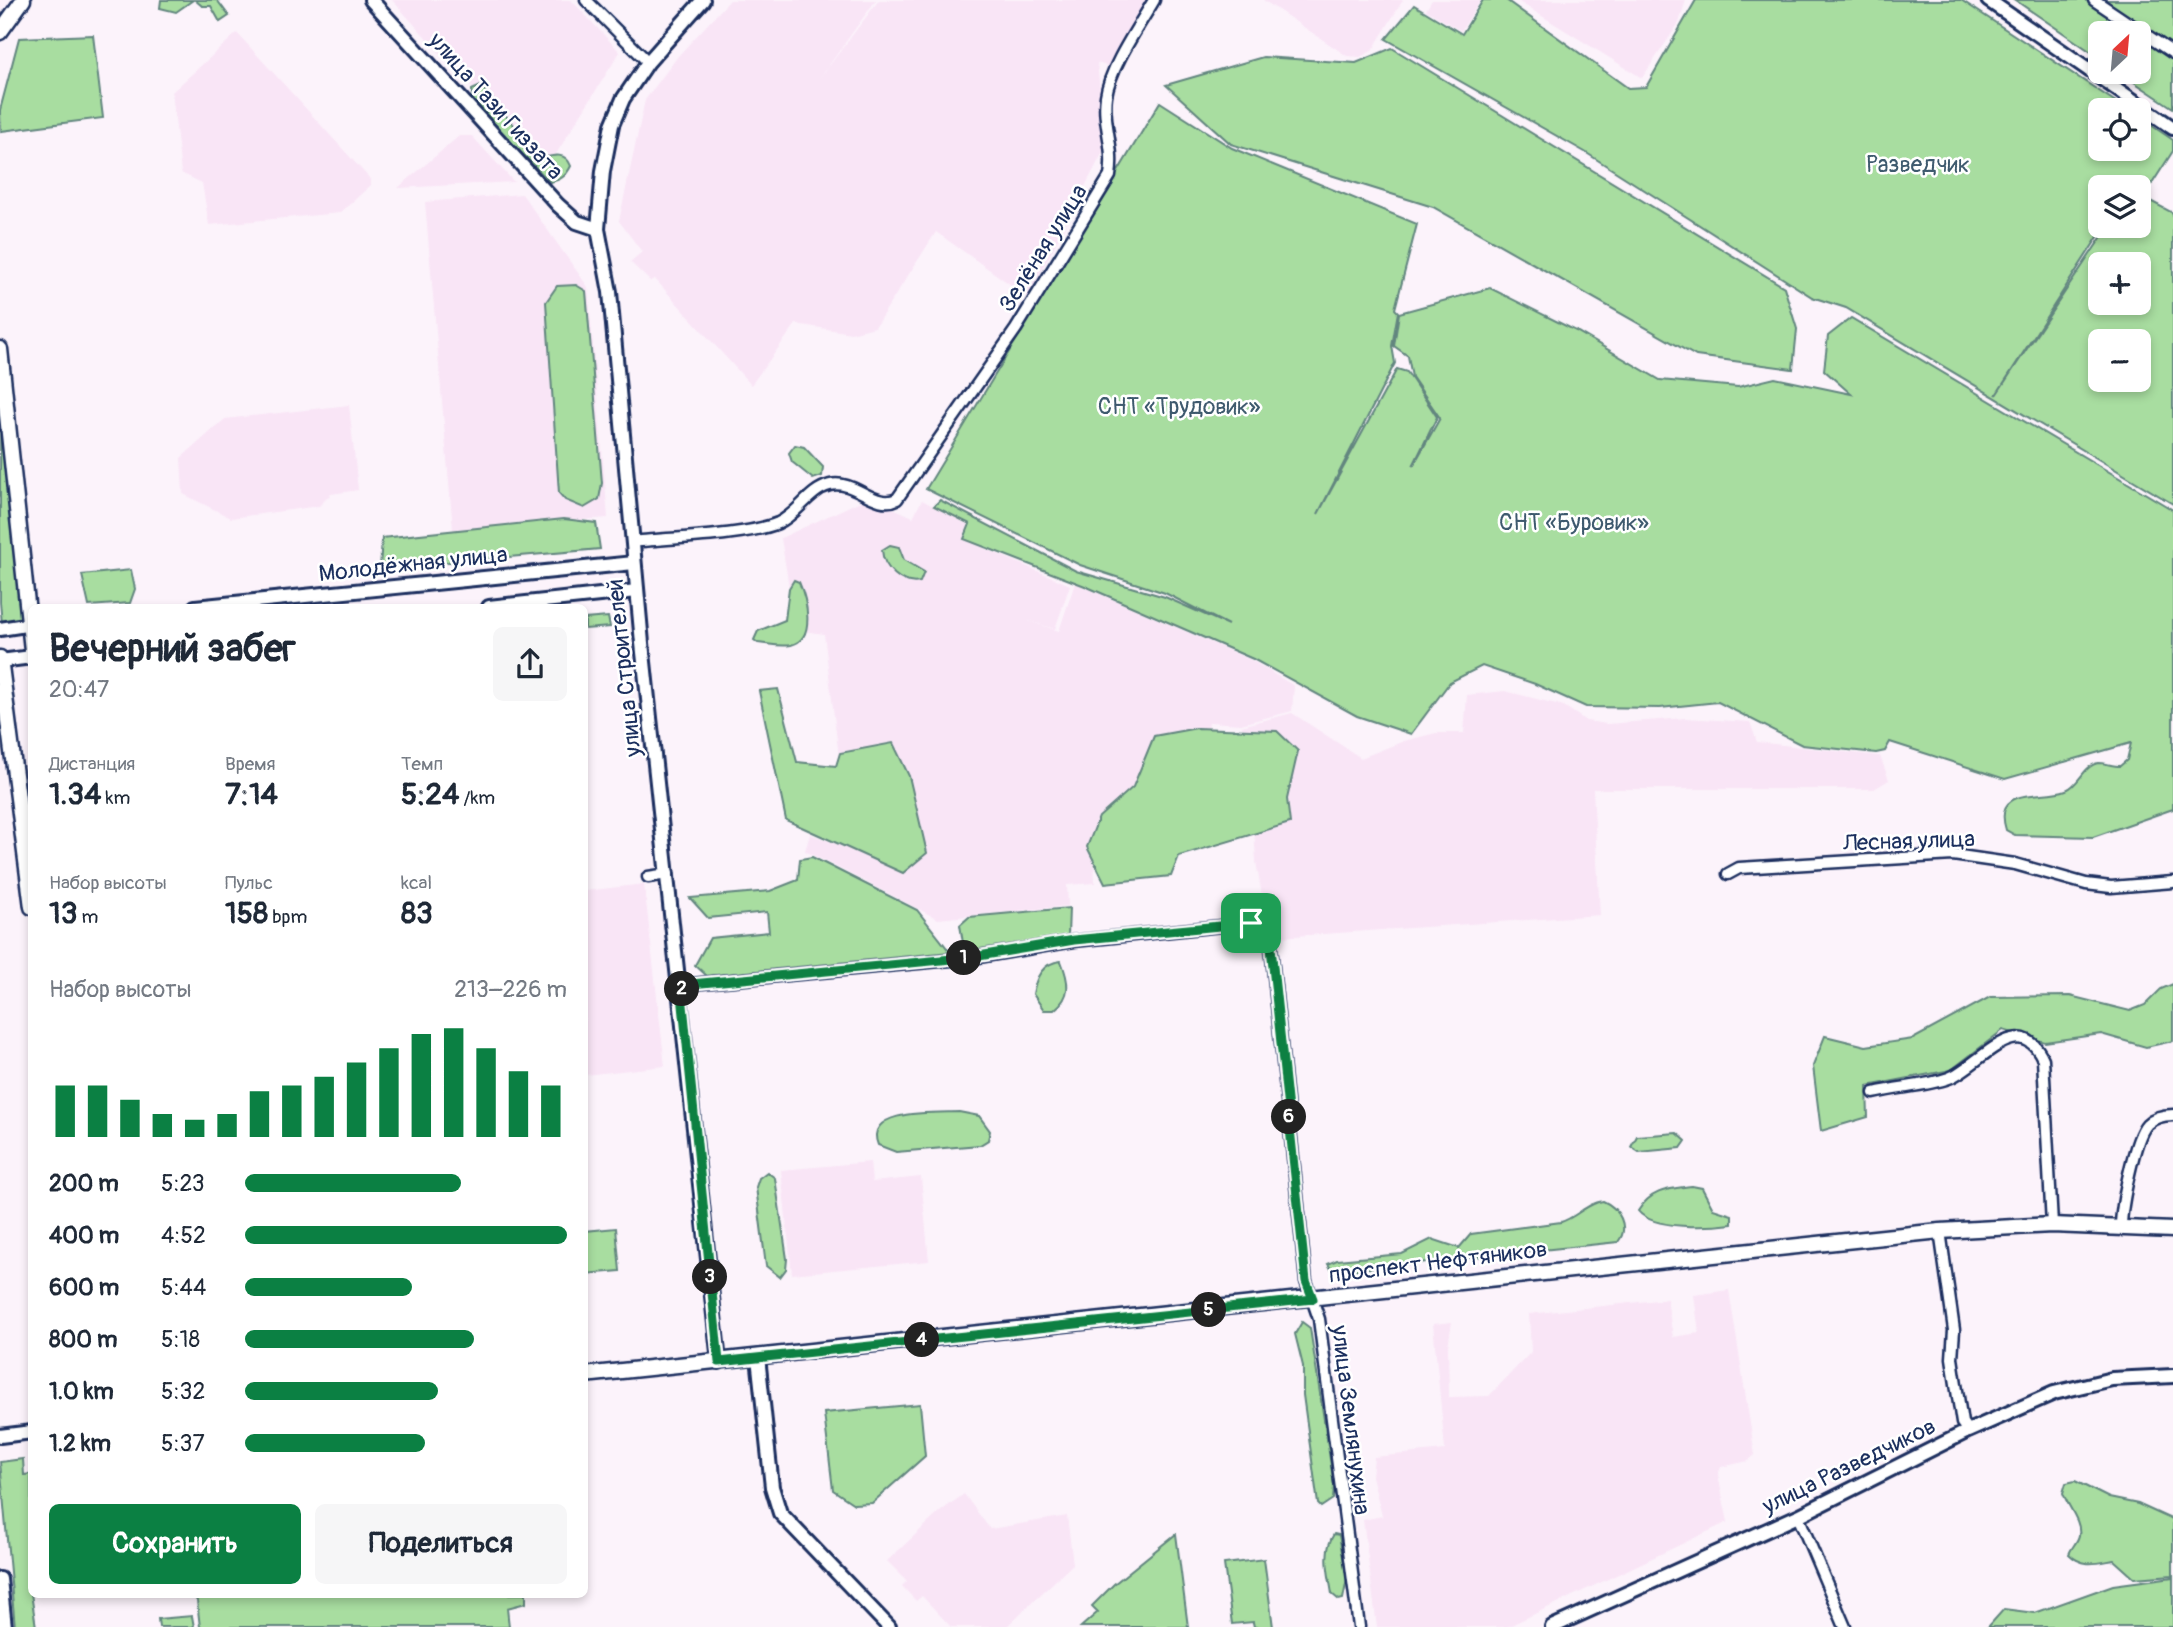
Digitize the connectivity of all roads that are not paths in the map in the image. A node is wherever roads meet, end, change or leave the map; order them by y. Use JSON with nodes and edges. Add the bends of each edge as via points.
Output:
{"nodes":[{"id":1,"x":23,"y":0,"type":"edge"},
{"id":2,"x":371,"y":0,"type":"edge"},
{"id":3,"x":586,"y":0,"type":"edge"},
{"id":4,"x":703,"y":0,"type":"edge"},
{"id":5,"x":1154,"y":0,"type":"edge"},
{"id":6,"x":1987,"y":0,"type":"edge"},
{"id":7,"x":2094,"y":0,"type":"edge"},
{"id":8,"x":2125,"y":21,"type":"edge"},
{"id":9,"x":0,"y":32,"type":"edge"},
{"id":10,"x":2151,"y":38,"type":"edge"},
{"id":11,"x":2173,"y":53,"type":"edge"},
{"id":12,"x":648,"y":62,"type":"junction"},
{"id":13,"x":2088,"y":70,"type":"edge"},
{"id":14,"x":2108,"y":84,"type":"edge"},
{"id":15,"x":2173,"y":128,"type":"edge"},
{"id":16,"x":598,"y":229,"type":"junction"},
{"id":17,"x":0,"y":349,"type":"edge"},
{"id":18,"x":632,"y":542,"type":"junction"},
{"id":19,"x":634,"y":563,"type":"junction"},
{"id":20,"x":637,"y":591,"type":"junction"},
{"id":21,"x":29,"y":604,"type":"edge"},
{"id":22,"x":225,"y":604,"type":"edge"},
{"id":23,"x":517,"y":604,"type":"edge"},
{"id":24,"x":28,"y":624,"type":"edge"},
{"id":25,"x":0,"y":629,"type":"edge"},
{"id":26,"x":28,"y":657,"type":"edge"},
{"id":27,"x":0,"y":660,"type":"edge"},
{"id":28,"x":27,"y":841,"type":"edge"},
{"id":29,"x":668,"y":874,"type":"junction"},
{"id":30,"x":1728,"y":874,"type":"dead end"},
{"id":31,"x":648,"y":877,"type":"dead end"},
{"id":32,"x":2173,"y":882,"type":"edge"},
{"id":33,"x":681,"y":985,"type":"junction"},
{"id":34,"x":1874,"y":1093,"type":"dead end"},
{"id":35,"x":2173,"y":1115,"type":"edge"},
{"id":36,"x":2052,"y":1225,"type":"junction"},
{"id":37,"x":2121,"y":1227,"type":"junction"},
{"id":38,"x":2173,"y":1230,"type":"edge"},
{"id":39,"x":1940,"y":1231,"type":"junction"},
{"id":40,"x":1313,"y":1299,"type":"junction"},
{"id":41,"x":758,"y":1357,"type":"junction"},
{"id":42,"x":719,"y":1362,"type":"junction"},
{"id":43,"x":588,"y":1375,"type":"edge"},
{"id":44,"x":2173,"y":1376,"type":"edge"},
{"id":45,"x":1968,"y":1431,"type":"junction"},
{"id":46,"x":28,"y":1432,"type":"edge"},
{"id":47,"x":0,"y":1436,"type":"edge"},
{"id":48,"x":1798,"y":1516,"type":"junction"},
{"id":49,"x":0,"y":1579,"type":"edge"},
{"id":50,"x":5,"y":1627,"type":"edge"},
{"id":51,"x":889,"y":1627,"type":"edge"},
{"id":52,"x":1359,"y":1627,"type":"edge"},
{"id":53,"x":1552,"y":1627,"type":"edge"},
{"id":54,"x":1845,"y":1627,"type":"edge"}],
"edges":[{"from":1,"to":9,"type":"main road"},
{"from":2,"to":16,"type":"street","name":"улица Тази Гиззата","via":[[558,205],[577,222]]},
{"from":3,"to":12,"type":"street"},
{"from":4,"to":12,"type":"street","name":"улица Строителей"},
{"from":5,"to":18,"type":"street","name":"Зелёная улица","via":[[1119,61],[1106,95],[1114,153],[1110,176],[1016,329],[900,495],[886,502],[846,485],[828,485],[787,518],[765,527]]},
{"from":6,"to":13,"type":"street"},
{"from":7,"to":8,"type":"street"},
{"from":10,"to":11,"type":"street"},
{"from":12,"to":16,"type":"street","name":"улица Строителей","via":[[612,125]]},
{"from":14,"to":15,"type":"street"},
{"from":16,"to":18,"type":"street","name":"улица Строителей","via":[[610,292]]},
{"from":17,"to":21,"type":"main road"},
{"from":18,"to":19,"type":"street","name":"улица Строителей"},
{"from":19,"to":20,"type":"street","name":"улица Строителей"},
{"from":19,"to":22,"type":"street","name":"Молодёжная улица"},
{"from":20,"to":23,"type":"street"},
{"from":20,"to":29,"type":"street","name":"улица Строителей"},
{"from":24,"to":25,"type":"street"},
{"from":26,"to":27,"type":"street"},
{"from":27,"to":28,"type":"main road"},
{"from":29,"to":31,"type":"street"},
{"from":29,"to":33,"type":"street","name":"улица Строителей"},
{"from":30,"to":32,"type":"street","name":"Лесная улица","via":[[1739,868],[1953,855],[2015,864],[2086,884],[2111,887]]},
{"from":33,"to":40,"type":"street","name":"улица Землянухина","via":[[973,957],[1167,930],[1251,923],[1264,929],[1270,938],[1306,1281]]},
{"from":33,"to":42,"type":"street","name":"улица Строителей"},
{"from":34,"to":36,"type":"street","via":[[1948,1078],[2007,1040],[2029,1042],[2043,1059]]},
{"from":35,"to":37,"type":"street","via":[[2156,1118],[2143,1130],[2121,1206]]},
{"from":36,"to":37,"type":"main road","name":"проспект Нефтяников"},
{"from":36,"to":39,"type":"main road","name":"проспект Нефтяников"},
{"from":37,"to":38,"type":"main road","name":"проспект Нефтяников"},
{"from":39,"to":40,"type":"main road","name":"проспект Нефтяников"},
{"from":39,"to":45,"type":"street","via":[[1954,1329],[1952,1358],[1962,1423]]},
{"from":40,"to":41,"type":"main road","name":"проспект Нефтяников"},
{"from":40,"to":52,"type":"street","name":"улица Землянухина"},
{"from":41,"to":42,"type":"main road","name":"проспект Нефтяников"},
{"from":41,"to":51,"type":"street","via":[[776,1505],[786,1522]]},
{"from":42,"to":43,"type":"main road","name":"проспект Нефтяников"},
{"from":44,"to":45,"type":"street","name":"улица Разведчиков","via":[[2112,1379],[2054,1393]]},
{"from":45,"to":48,"type":"street","name":"улица Разведчиков"},
{"from":46,"to":47,"type":"street"},
{"from":48,"to":53,"type":"street","name":"улица Разведчиков"},
{"from":48,"to":54,"type":"street"},
{"from":49,"to":50,"type":"street"}]}
